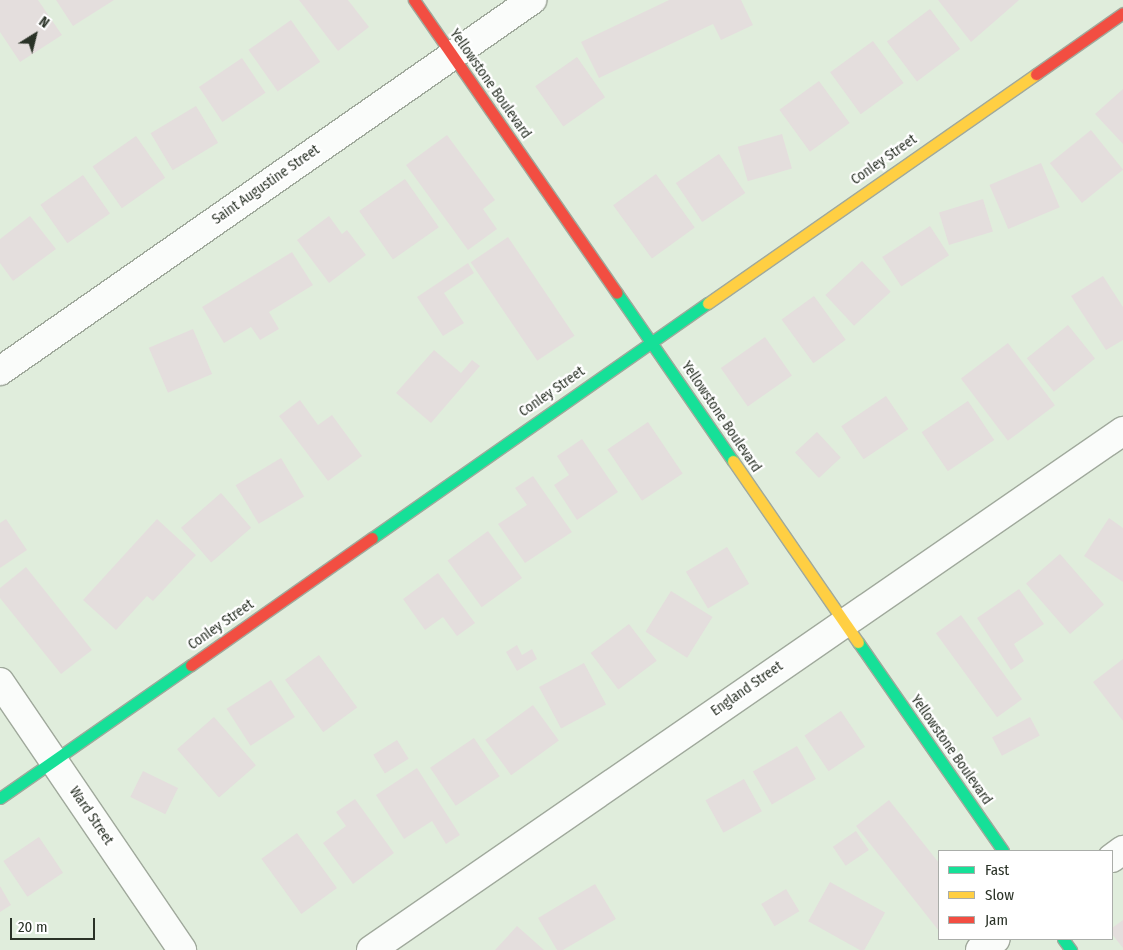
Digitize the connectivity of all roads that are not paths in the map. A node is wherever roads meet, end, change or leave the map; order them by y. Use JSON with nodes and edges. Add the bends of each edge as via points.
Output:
{"nodes":[{"id":1,"x":414,"y":0,"type":"edge"},
{"id":2,"x":532,"y":0,"type":"edge"},
{"id":3,"x":1123,"y":12,"type":"edge"},
{"id":4,"x":452,"y":55,"type":"junction"},
{"id":5,"x":651,"y":341,"type":"junction"},
{"id":6,"x":0,"y":371,"type":"edge"},
{"id":7,"x":1123,"y":431,"type":"edge"},
{"id":8,"x":844,"y":622,"type":"junction"},
{"id":9,"x":0,"y":682,"type":"edge"},
{"id":10,"x":54,"y":761,"type":"junction"},
{"id":11,"x":0,"y":798,"type":"edge"},
{"id":12,"x":1002,"y":850,"type":"edge"},
{"id":13,"x":995,"y":940,"type":"edge"},
{"id":14,"x":182,"y":950,"type":"edge"},
{"id":15,"x":371,"y":950,"type":"edge"},
{"id":16,"x":980,"y":950,"type":"edge"}],
"edges":[{"from":1,"to":4,"type":"street","name":"Yellowstone Boulevard"},
{"from":2,"to":4,"type":"street","name":"Saint Augustine Street"},
{"from":3,"to":5,"type":"street","name":"Conley Street"},
{"from":4,"to":5,"type":"street","name":"Yellowstone Boulevard"},
{"from":4,"to":6,"type":"street","name":"Saint Augustine Street"},
{"from":5,"to":8,"type":"street","name":"Yellowstone Boulevard"},
{"from":5,"to":10,"type":"street","name":"Conley Street"},
{"from":7,"to":8,"type":"street","name":"England Street"},
{"from":8,"to":12,"type":"street","name":"Yellowstone Boulevard"},
{"from":8,"to":15,"type":"street","name":"England Street"},
{"from":9,"to":10,"type":"street","name":"Ward Street"},
{"from":10,"to":11,"type":"street","name":"Conley Street"},
{"from":10,"to":14,"type":"street","name":"Ward Street"},
{"from":13,"to":16,"type":"street"}]}
